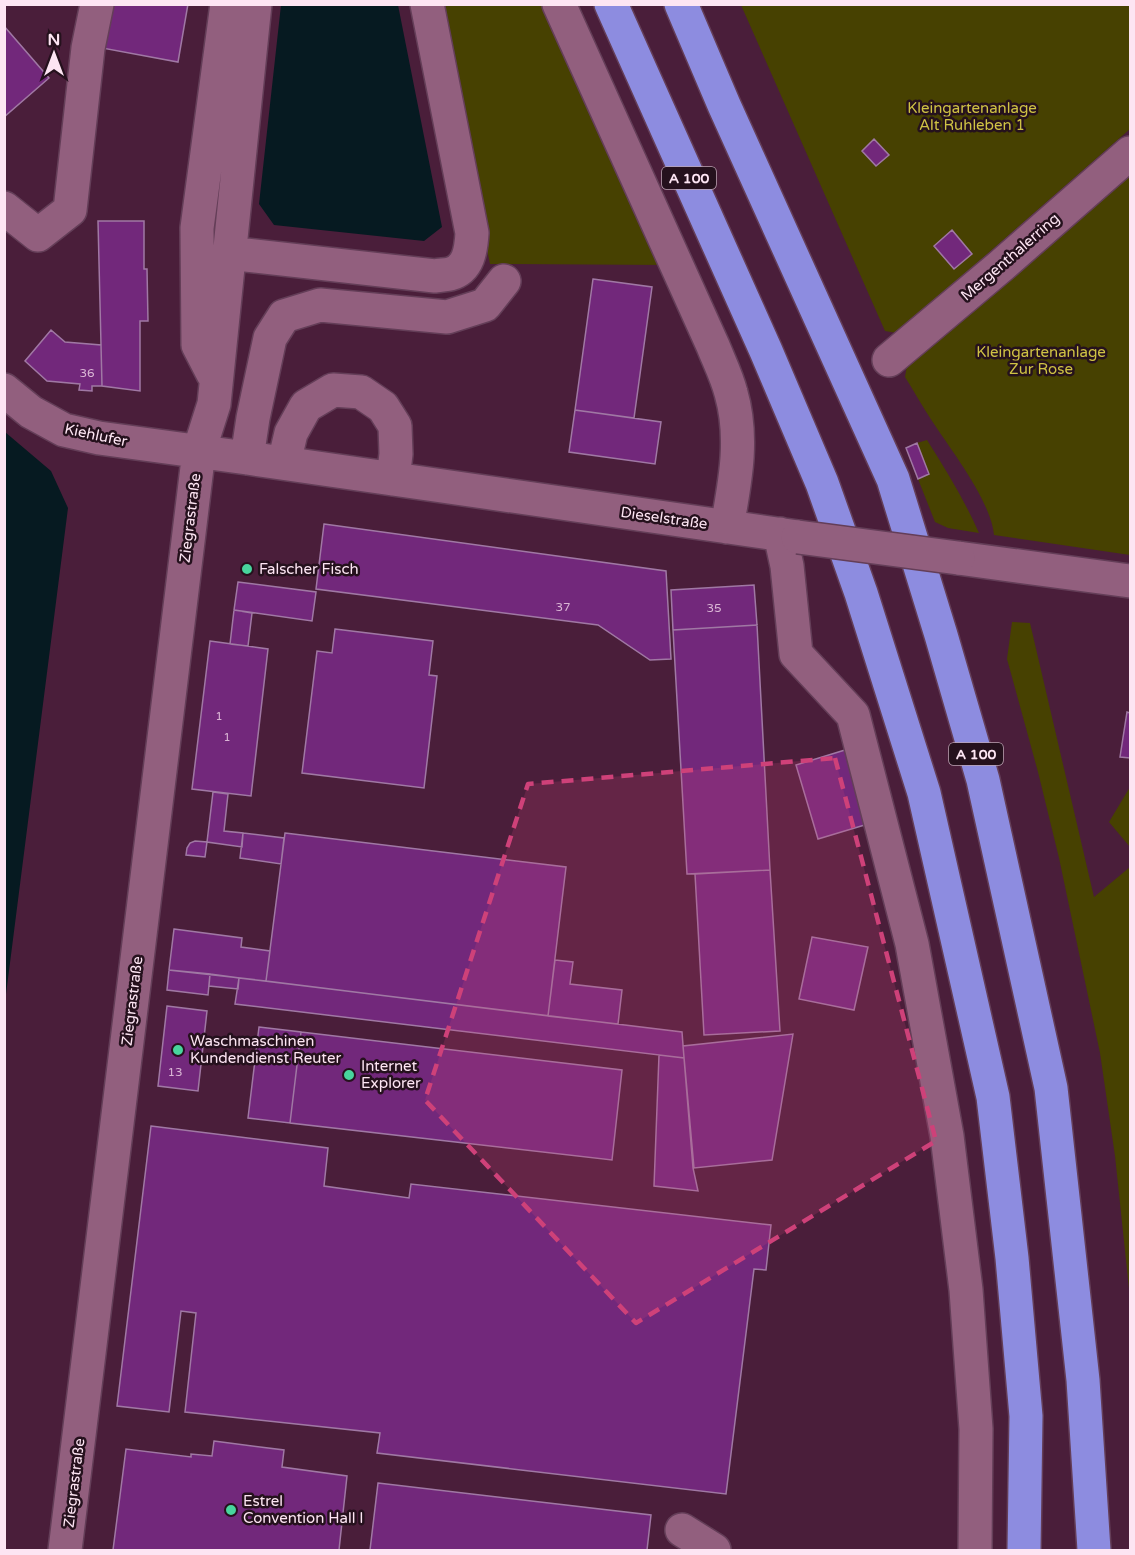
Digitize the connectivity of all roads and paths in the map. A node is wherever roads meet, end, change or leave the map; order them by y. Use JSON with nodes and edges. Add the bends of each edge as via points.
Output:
{"nodes":[{"id":1,"x":97,"y":4,"type":"edge"},
{"id":2,"x":227,"y":4,"type":"edge"},
{"id":3,"x":255,"y":4,"type":"edge"},
{"id":4,"x":427,"y":4,"type":"edge"},
{"id":5,"x":560,"y":4,"type":"edge"},
{"id":6,"x":611,"y":4,"type":"edge"},
{"id":7,"x":681,"y":4,"type":"edge"},
{"id":8,"x":1131,"y":153,"type":"edge"},
{"id":9,"x":4,"y":208,"type":"edge"},
{"id":10,"x":228,"y":253,"type":"junction"},
{"id":11,"x":504,"y":281,"type":"dead end"},
{"id":12,"x":889,"y":360,"type":"dead end"},
{"id":13,"x":216,"y":381,"type":"junction"},
{"id":14,"x":4,"y":390,"type":"edge"},
{"id":15,"x":199,"y":451,"type":"junction"},
{"id":16,"x":247,"y":458,"type":"junction"},
{"id":17,"x":284,"y":463,"type":"junction"},
{"id":18,"x":393,"y":479,"type":"junction"},
{"id":19,"x":727,"y":527,"type":"junction"},
{"id":20,"x":789,"y":536,"type":"junction"},
{"id":21,"x":1131,"y":581,"type":"edge"},
{"id":22,"x":682,"y":1530,"type":"dead end"},
{"id":23,"x":65,"y":1551,"type":"edge"},
{"id":24,"x":714,"y":1551,"type":"edge"},
{"id":25,"x":975,"y":1551,"type":"edge"},
{"id":26,"x":1024,"y":1551,"type":"edge"},
{"id":27,"x":1094,"y":1551,"type":"edge"}],
"edges":[{"from":1,"to":9,"type":"street","via":[[88,48],[70,210],[38,235]]},
{"from":2,"to":13,"type":"street","via":[[197,228],[198,345]]},
{"from":3,"to":10,"type":"street","name":"Ziegrastraße"},
{"from":4,"to":10,"type":"street","via":[[472,233],[465,264],[453,274],[435,276]]},
{"from":5,"to":19,"type":"street","via":[[732,394],[737,467]]},
{"from":6,"to":26,"type":"highway","number":"A 100","via":[[822,483],[924,793],[993,1097],[1026,1416]]},
{"from":7,"to":27,"type":"highway","number":"A 100","via":[[893,479],[983,780],[1051,1088],[1083,1380]]},
{"from":8,"to":12,"type":"street","name":"Mergenthalerring"},
{"from":10,"to":13,"type":"street","name":"Ziegrastraße"},
{"from":11,"to":16,"type":"street","via":[[485,305],[447,317],[320,305],[284,316],[270,338]]},
{"from":13,"to":15,"type":"street","name":"Ziegrastraße","via":[[214,404]]},
{"from":14,"to":15,"type":"street","name":"Kiehlufer","via":[[31,412],[64,430]]},
{"from":15,"to":16,"type":"street","name":"Dieselstraße"},
{"from":15,"to":23,"type":"street","name":"Ziegrastraße"},
{"from":16,"to":17,"type":"street","name":"Dieselstraße"},
{"from":17,"to":18,"type":"street","name":"Dieselstraße"},
{"from":17,"to":18,"type":"street","via":[[291,433],[306,406],[333,390],[361,392],[383,406],[395,426]]},
{"from":18,"to":19,"type":"street","name":"Dieselstraße"},
{"from":19,"to":20,"type":"street","name":"Dieselstraße"},
{"from":20,"to":21,"type":"street","name":"Dieselstraße","bridge":true},
{"from":20,"to":25,"type":"street","via":[[787,566],[796,654],[853,715],[912,944],[947,1136],[966,1290],[976,1429]]},
{"from":22,"to":24,"type":"street"}]}
